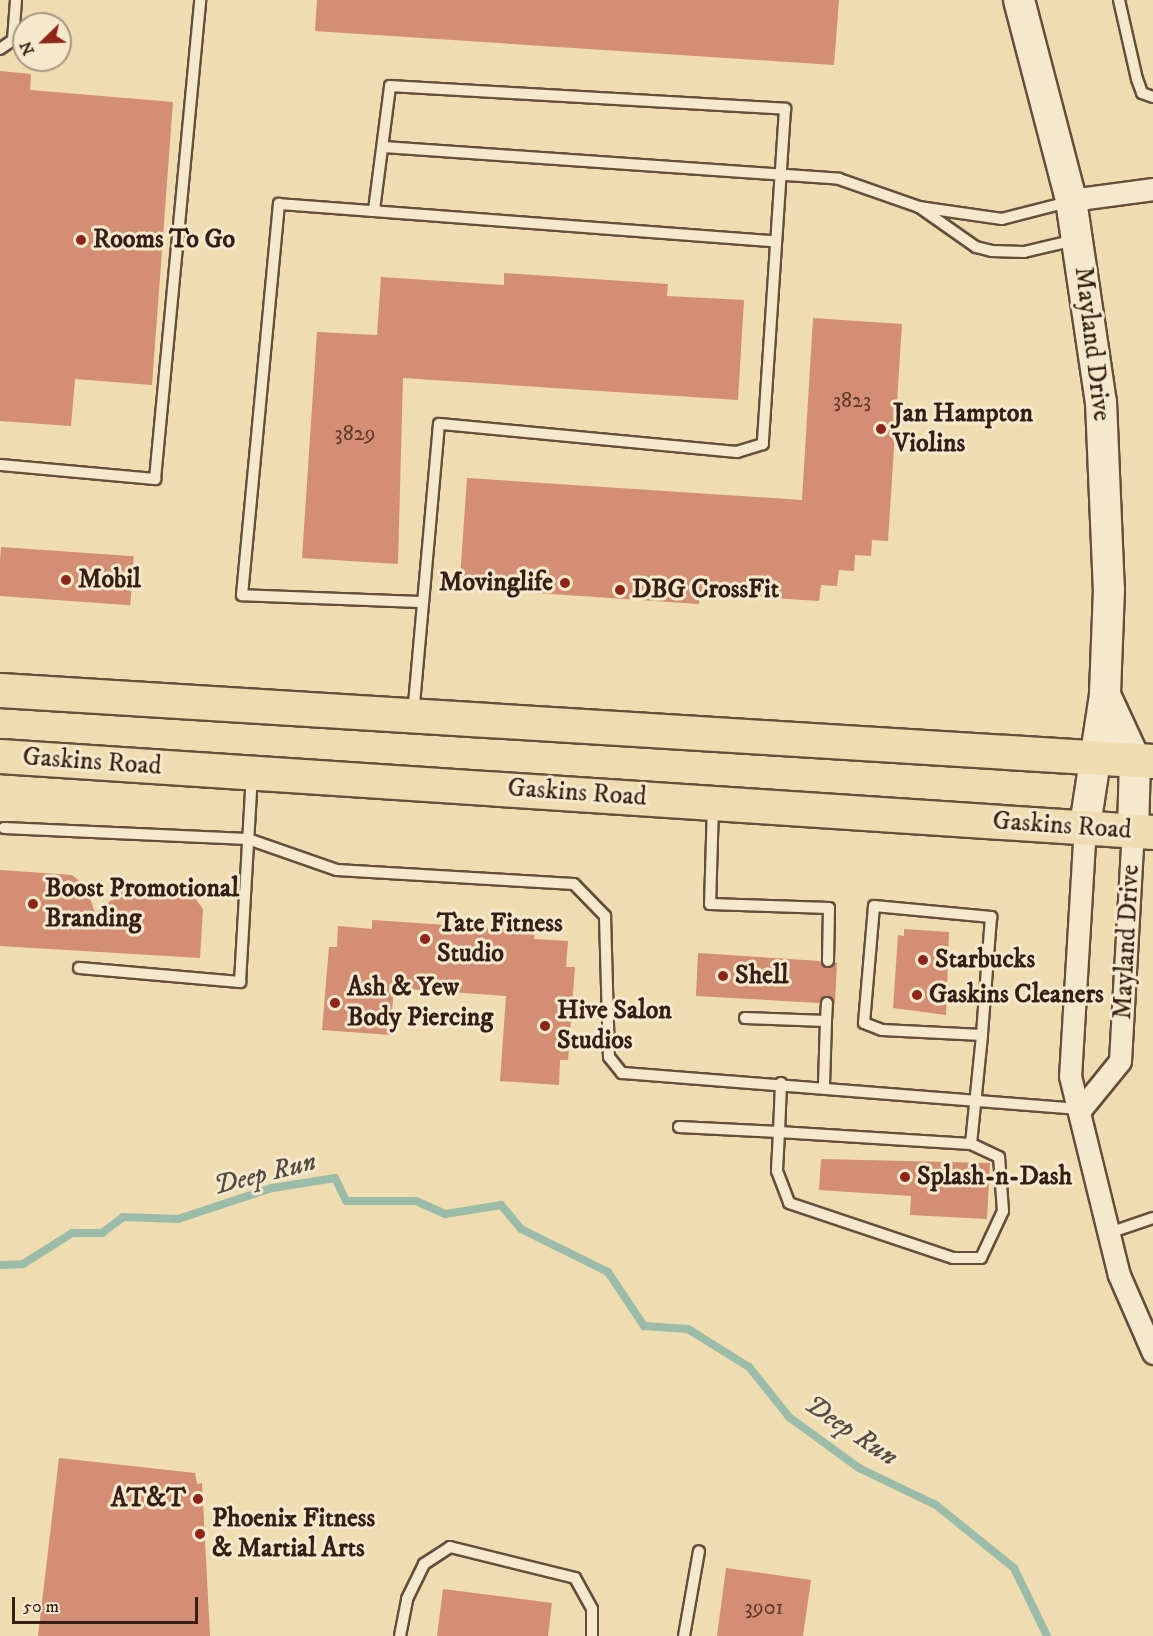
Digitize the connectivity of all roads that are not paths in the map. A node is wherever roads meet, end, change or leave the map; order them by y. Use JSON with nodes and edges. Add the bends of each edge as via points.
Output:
{"nodes":[{"id":1,"x":15,"y":0,"type":"edge"},
{"id":2,"x":200,"y":0,"type":"edge"},
{"id":3,"x":1019,"y":0,"type":"edge"},
{"id":4,"x":1119,"y":0,"type":"edge"},
{"id":5,"x":0,"y":49,"type":"edge"},
{"id":6,"x":1153,"y":97,"type":"edge"},
{"id":7,"x":385,"y":147,"type":"junction"},
{"id":8,"x":779,"y":175,"type":"junction"},
{"id":9,"x":1153,"y":189,"type":"edge"},
{"id":10,"x":1071,"y":200,"type":"junction"},
{"id":11,"x":919,"y":207,"type":"junction"},
{"id":12,"x":374,"y":210,"type":"junction"},
{"id":13,"x":1078,"y":239,"type":"junction"},
{"id":14,"x":775,"y":241,"type":"junction"},
{"id":15,"x":0,"y":465,"type":"edge"},
{"id":16,"x":421,"y":602,"type":"junction"},
{"id":17,"x":0,"y":690,"type":"edge"},
{"id":18,"x":1104,"y":695,"type":"junction"},
{"id":19,"x":413,"y":718,"type":"junction"},
{"id":20,"x":0,"y":756,"type":"edge"},
{"id":21,"x":1091,"y":758,"type":"junction"},
{"id":22,"x":1144,"y":760,"type":"edge"},
{"id":23,"x":252,"y":772,"type":"junction"},
{"id":24,"x":713,"y":802,"type":"junction"},
{"id":25,"x":1085,"y":825,"type":"junction"},
{"id":26,"x":4,"y":828,"type":"dead end"},
{"id":27,"x":1143,"y":832,"type":"edge"},
{"id":28,"x":248,"y":839,"type":"junction"},
{"id":29,"x":828,"y":961,"type":"dead end"},
{"id":30,"x":78,"y":968,"type":"dead end"},
{"id":31,"x":827,"y":1003,"type":"dead end"},
{"id":32,"x":745,"y":1018,"type":"dead end"},
{"id":33,"x":826,"y":1021,"type":"junction"},
{"id":34,"x":982,"y":1035,"type":"junction"},
{"id":35,"x":781,"y":1083,"type":"junction"},
{"id":36,"x":824,"y":1086,"type":"junction"},
{"id":37,"x":976,"y":1100,"type":"junction"},
{"id":38,"x":1081,"y":1109,"type":"junction"},
{"id":39,"x":679,"y":1127,"type":"dead end"},
{"id":40,"x":779,"y":1132,"type":"junction"},
{"id":41,"x":971,"y":1144,"type":"junction"},
{"id":42,"x":1153,"y":1218,"type":"edge"},
{"id":43,"x":1109,"y":1233,"type":"junction"},
{"id":44,"x":1153,"y":1353,"type":"edge"},
{"id":45,"x":699,"y":1551,"type":"dead end"},
{"id":46,"x":400,"y":1636,"type":"edge"},
{"id":47,"x":592,"y":1636,"type":"edge"},
{"id":48,"x":684,"y":1636,"type":"edge"}],
"edges":[{"from":1,"to":5,"type":"lane","via":[[13,40]]},
{"from":2,"to":15,"type":"lane","via":[[155,479]]},
{"from":3,"to":10,"type":"main road","name":"Mayland Drive"},
{"from":4,"to":6,"type":"lane","via":[[1137,79],[1142,93]]},
{"from":7,"to":8,"type":"lane"},
{"from":7,"to":8,"type":"lane","via":[[390,86],[785,109]]},
{"from":7,"to":12,"type":"lane"},
{"from":8,"to":11,"type":"lane","via":[[839,179]]},
{"from":8,"to":14,"type":"lane"},
{"from":9,"to":10,"type":"street"},
{"from":10,"to":11,"type":"lane","via":[[1002,219]]},
{"from":10,"to":13,"type":"main road","name":"Mayland Drive"},
{"from":11,"to":13,"type":"lane","via":[[976,247],[992,251],[1024,252]]},
{"from":12,"to":14,"type":"lane"},
{"from":12,"to":16,"type":"lane","via":[[279,204],[242,596]]},
{"from":13,"to":18,"type":"main road","name":"Mayland Drive","via":[[1106,475]]},
{"from":14,"to":16,"type":"lane","via":[[763,444],[737,452],[440,424]]},
{"from":16,"to":19,"type":"lane"},
{"from":17,"to":19,"type":"main road"},
{"from":18,"to":21,"type":"main road","name":"Mayland Drive"},
{"from":18,"to":22,"type":"main road","name":"Mayland Drive"},
{"from":19,"to":21,"type":"main road"},
{"from":20,"to":23,"type":"main road","name":"Gaskins Road"},
{"from":21,"to":22,"type":"main road"},
{"from":21,"to":25,"type":"main road","name":"Mayland Drive"},
{"from":22,"to":27,"type":"main road","name":"Mayland Drive"},
{"from":23,"to":24,"type":"main road","name":"Gaskins Road"},
{"from":23,"to":28,"type":"lane"},
{"from":24,"to":25,"type":"main road","name":"Gaskins Road"},
{"from":24,"to":29,"type":"lane","via":[[710,904],[829,908]]},
{"from":25,"to":27,"type":"main road","name":"Gaskins Road"},
{"from":25,"to":38,"type":"street","name":"Mayland Drive","via":[[1070,1076]]},
{"from":26,"to":28,"type":"lane"},
{"from":27,"to":38,"type":"street","name":"Mayland Drive","via":[[1120,1061]]},
{"from":28,"to":30,"type":"lane","via":[[240,982]]},
{"from":28,"to":35,"type":"lane","via":[[337,870],[574,884],[605,916],[609,1057],[622,1072]]},
{"from":31,"to":33,"type":"lane"},
{"from":32,"to":33,"type":"lane"},
{"from":33,"to":36,"type":"lane"},
{"from":34,"to":34,"type":"lane","via":[[882,1030],[864,1023],[874,906],[991,917]]},
{"from":34,"to":37,"type":"lane"},
{"from":35,"to":36,"type":"lane"},
{"from":35,"to":40,"type":"lane"},
{"from":36,"to":37,"type":"lane"},
{"from":37,"to":38,"type":"lane"},
{"from":37,"to":41,"type":"lane"},
{"from":38,"to":43,"type":"street","name":"Mayland Drive"},
{"from":39,"to":40,"type":"lane"},
{"from":40,"to":41,"type":"lane"},
{"from":40,"to":41,"type":"lane","via":[[777,1171],[789,1203],[953,1258],[981,1258],[1002,1211],[999,1157]]},
{"from":42,"to":43,"type":"lane"},
{"from":43,"to":44,"type":"street","name":"Mayland Drive","via":[[1119,1275]]},
{"from":45,"to":48,"type":"lane"},
{"from":46,"to":47,"type":"lane","via":[[407,1599],[424,1564],[450,1547],[575,1578],[592,1609]]}]}
